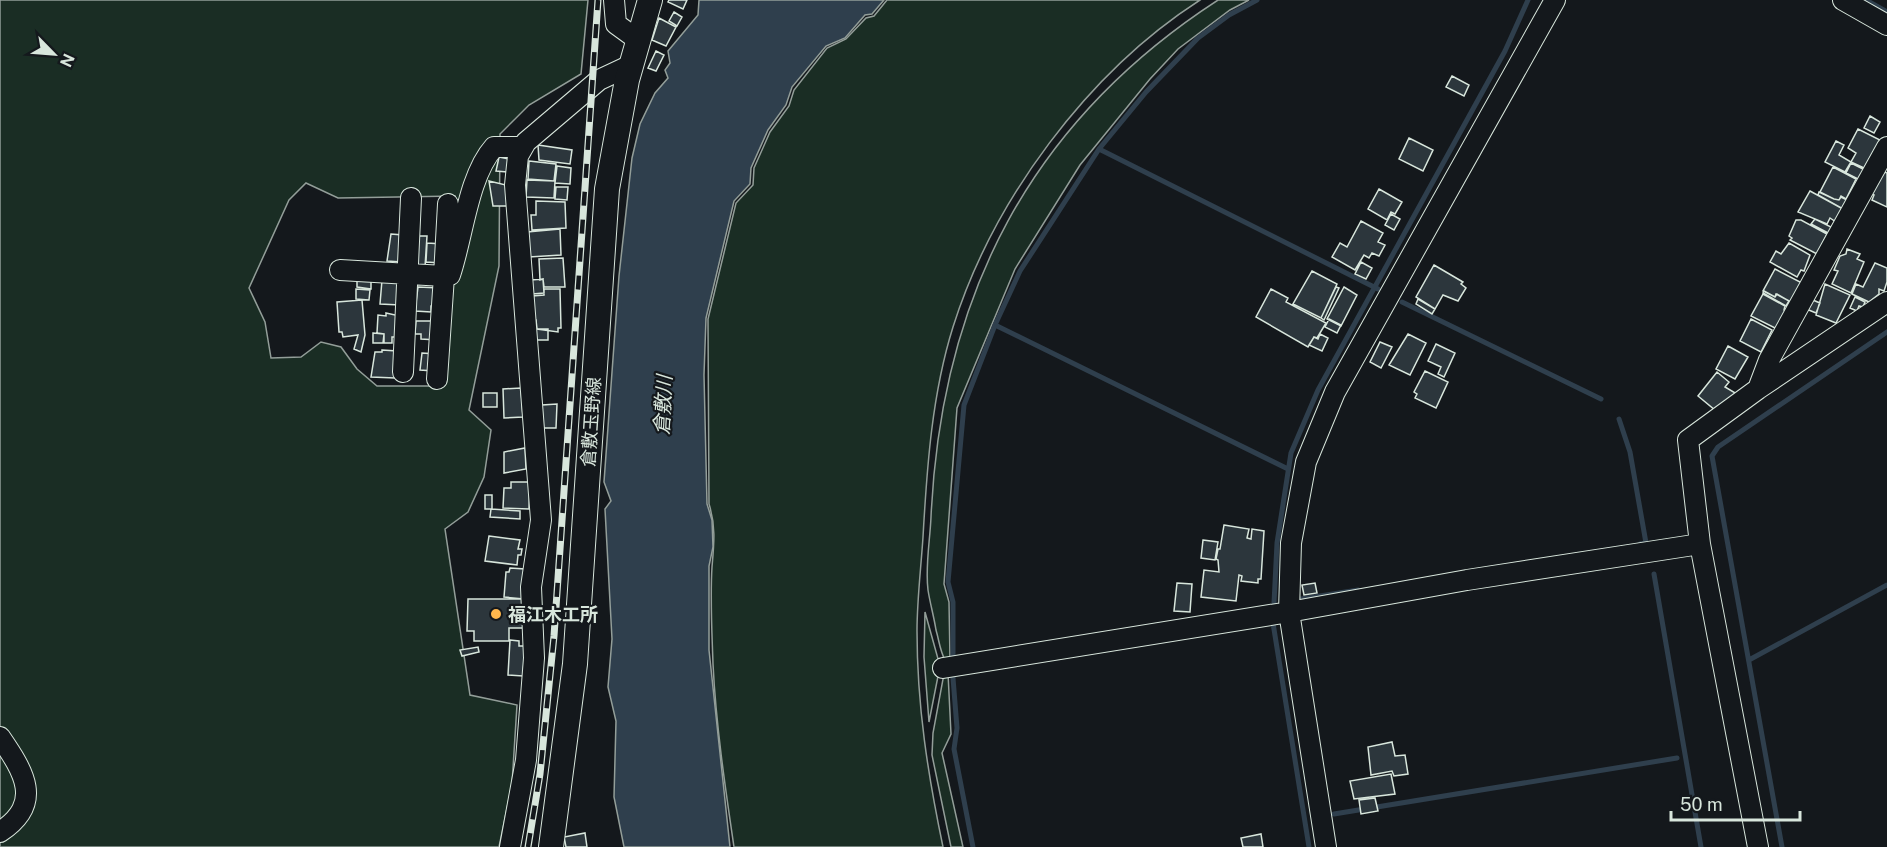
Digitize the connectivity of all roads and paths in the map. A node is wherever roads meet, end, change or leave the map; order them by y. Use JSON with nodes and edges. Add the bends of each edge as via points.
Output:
{"nodes":[{"id":1,"x":614,"y":0,"type":"edge"},
{"id":2,"x":650,"y":0,"type":"edge"},
{"id":3,"x":1555,"y":0,"type":"edge"},
{"id":4,"x":1843,"y":0,"type":"edge"},
{"id":5,"x":1887,"y":25,"type":"edge"},
{"id":6,"x":638,"y":40,"type":"junction"},
{"id":7,"x":631,"y":65,"type":"junction"},
{"id":8,"x":523,"y":147,"type":"junction"},
{"id":9,"x":1887,"y":147,"type":"edge"},
{"id":10,"x":411,"y":198,"type":"dead end"},
{"id":11,"x":448,"y":204,"type":"dead end"},
{"id":12,"x":340,"y":270,"type":"dead end"},
{"id":13,"x":408,"y":274,"type":"junction"},
{"id":14,"x":444,"y":276,"type":"junction"},
{"id":15,"x":1887,"y":302,"type":"edge"},
{"id":16,"x":403,"y":372,"type":"dead end"},
{"id":17,"x":437,"y":379,"type":"dead end"},
{"id":18,"x":1758,"y":389,"type":"junction"},
{"id":19,"x":1700,"y":544,"type":"junction"},
{"id":20,"x":1278,"y":614,"type":"junction"},
{"id":21,"x":950,"y":667,"type":"dead end"},
{"id":22,"x":0,"y":737,"type":"edge"},
{"id":23,"x":0,"y":832,"type":"edge"},
{"id":24,"x":510,"y":847,"type":"edge"},
{"id":25,"x":551,"y":847,"type":"edge"},
{"id":26,"x":1326,"y":847,"type":"edge"},
{"id":27,"x":1758,"y":847,"type":"edge"}],
"edges":[{"from":1,"to":6,"type":"street","via":[[616,24]]},
{"from":2,"to":6,"type":"main road","name":"倉敷玉野線"},
{"from":3,"to":20,"type":"street","via":[[1324,415],[1306,462]]},
{"from":4,"to":5,"type":"street"},
{"from":6,"to":7,"type":"main road","name":"倉敷玉野線"},
{"from":7,"to":8,"type":"street","via":[[598,80]]},
{"from":7,"to":25,"type":"main road","name":"倉敷玉野線","via":[[607,189],[574,664]]},
{"from":8,"to":14,"type":"street","via":[[494,147],[484,158],[450,275]]},
{"from":8,"to":24,"type":"street","via":[[518,156],[515,185],[541,520],[531,587],[534,658],[526,760]]},
{"from":9,"to":18,"type":"street","via":[[1769,360]]},
{"from":10,"to":13,"type":"street"},
{"from":11,"to":14,"type":"street"},
{"from":12,"to":13,"type":"street"},
{"from":13,"to":14,"type":"street"},
{"from":13,"to":16,"type":"street"},
{"from":14,"to":17,"type":"street"},
{"from":15,"to":18,"type":"street"},
{"from":18,"to":19,"type":"street","via":[[1688,440]]},
{"from":19,"to":20,"type":"street"},
{"from":19,"to":27,"type":"street"},
{"from":20,"to":21,"type":"street"},
{"from":20,"to":26,"type":"street"},
{"from":22,"to":23,"type":"street","via":[[18,764],[28,792],[20,815]]}]}
